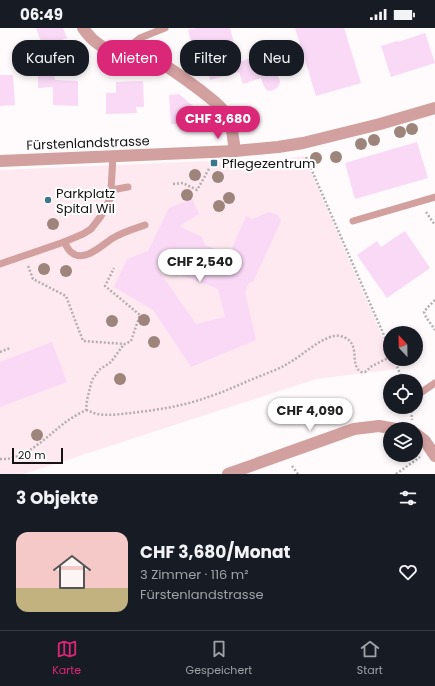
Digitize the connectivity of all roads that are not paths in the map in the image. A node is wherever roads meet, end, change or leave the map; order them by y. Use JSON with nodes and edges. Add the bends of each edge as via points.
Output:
{"nodes":[{"id":1,"x":83,"y":28,"type":"edge"},
{"id":2,"x":165,"y":28,"type":"edge"},
{"id":3,"x":138,"y":40,"type":"edge"},
{"id":4,"x":97,"y":43,"type":"edge"},
{"id":5,"x":172,"y":70,"type":"edge"},
{"id":6,"x":435,"y":108,"type":"edge"},
{"id":7,"x":235,"y":151,"type":"junction"},
{"id":8,"x":113,"y":156,"type":"junction"},
{"id":9,"x":0,"y":161,"type":"edge"},
{"id":10,"x":128,"y":187,"type":"dead end"},
{"id":11,"x":111,"y":190,"type":"junction"},
{"id":12,"x":95,"y":196,"type":"dead end"},
{"id":13,"x":435,"y":197,"type":"edge"},
{"id":14,"x":353,"y":220,"type":"dead end"},
{"id":15,"x":145,"y":225,"type":"dead end"},
{"id":16,"x":64,"y":242,"type":"junction"},
{"id":17,"x":0,"y":264,"type":"edge"},
{"id":18,"x":435,"y":383,"type":"edge"},
{"id":19,"x":423,"y":391,"type":"edge"},
{"id":20,"x":383,"y":427,"type":"edge"},
{"id":21,"x":423,"y":439,"type":"edge"},
{"id":22,"x":433,"y":453,"type":"edge"},
{"id":23,"x":228,"y":474,"type":"edge"}],
"edges":[{"from":1,"to":4,"type":"street"},
{"from":2,"to":3,"type":"lane"},
{"from":5,"to":7,"type":"street","via":[[218,104],[228,118]]},
{"from":6,"to":7,"type":"street","name":"Fürstenlandstrasse","via":[[304,143]]},
{"from":7,"to":8,"type":"street","name":"Fürstenlandstrasse"},
{"from":8,"to":9,"type":"street","name":"Fürstenlandstrasse"},
{"from":8,"to":11,"type":"lane"},
{"from":10,"to":11,"type":"lane"},
{"from":11,"to":12,"type":"lane"},
{"from":11,"to":16,"type":"lane","via":[[110,199],[97,223],[83,234]]},
{"from":13,"to":14,"type":"lane"},
{"from":15,"to":16,"type":"lane","via":[[120,234],[94,252],[85,255],[77,256]]},
{"from":16,"to":17,"type":"lane"},
{"from":18,"to":19,"type":"lane"},
{"from":20,"to":23,"type":"street","via":[[354,429]]},
{"from":21,"to":22,"type":"street"}]}
